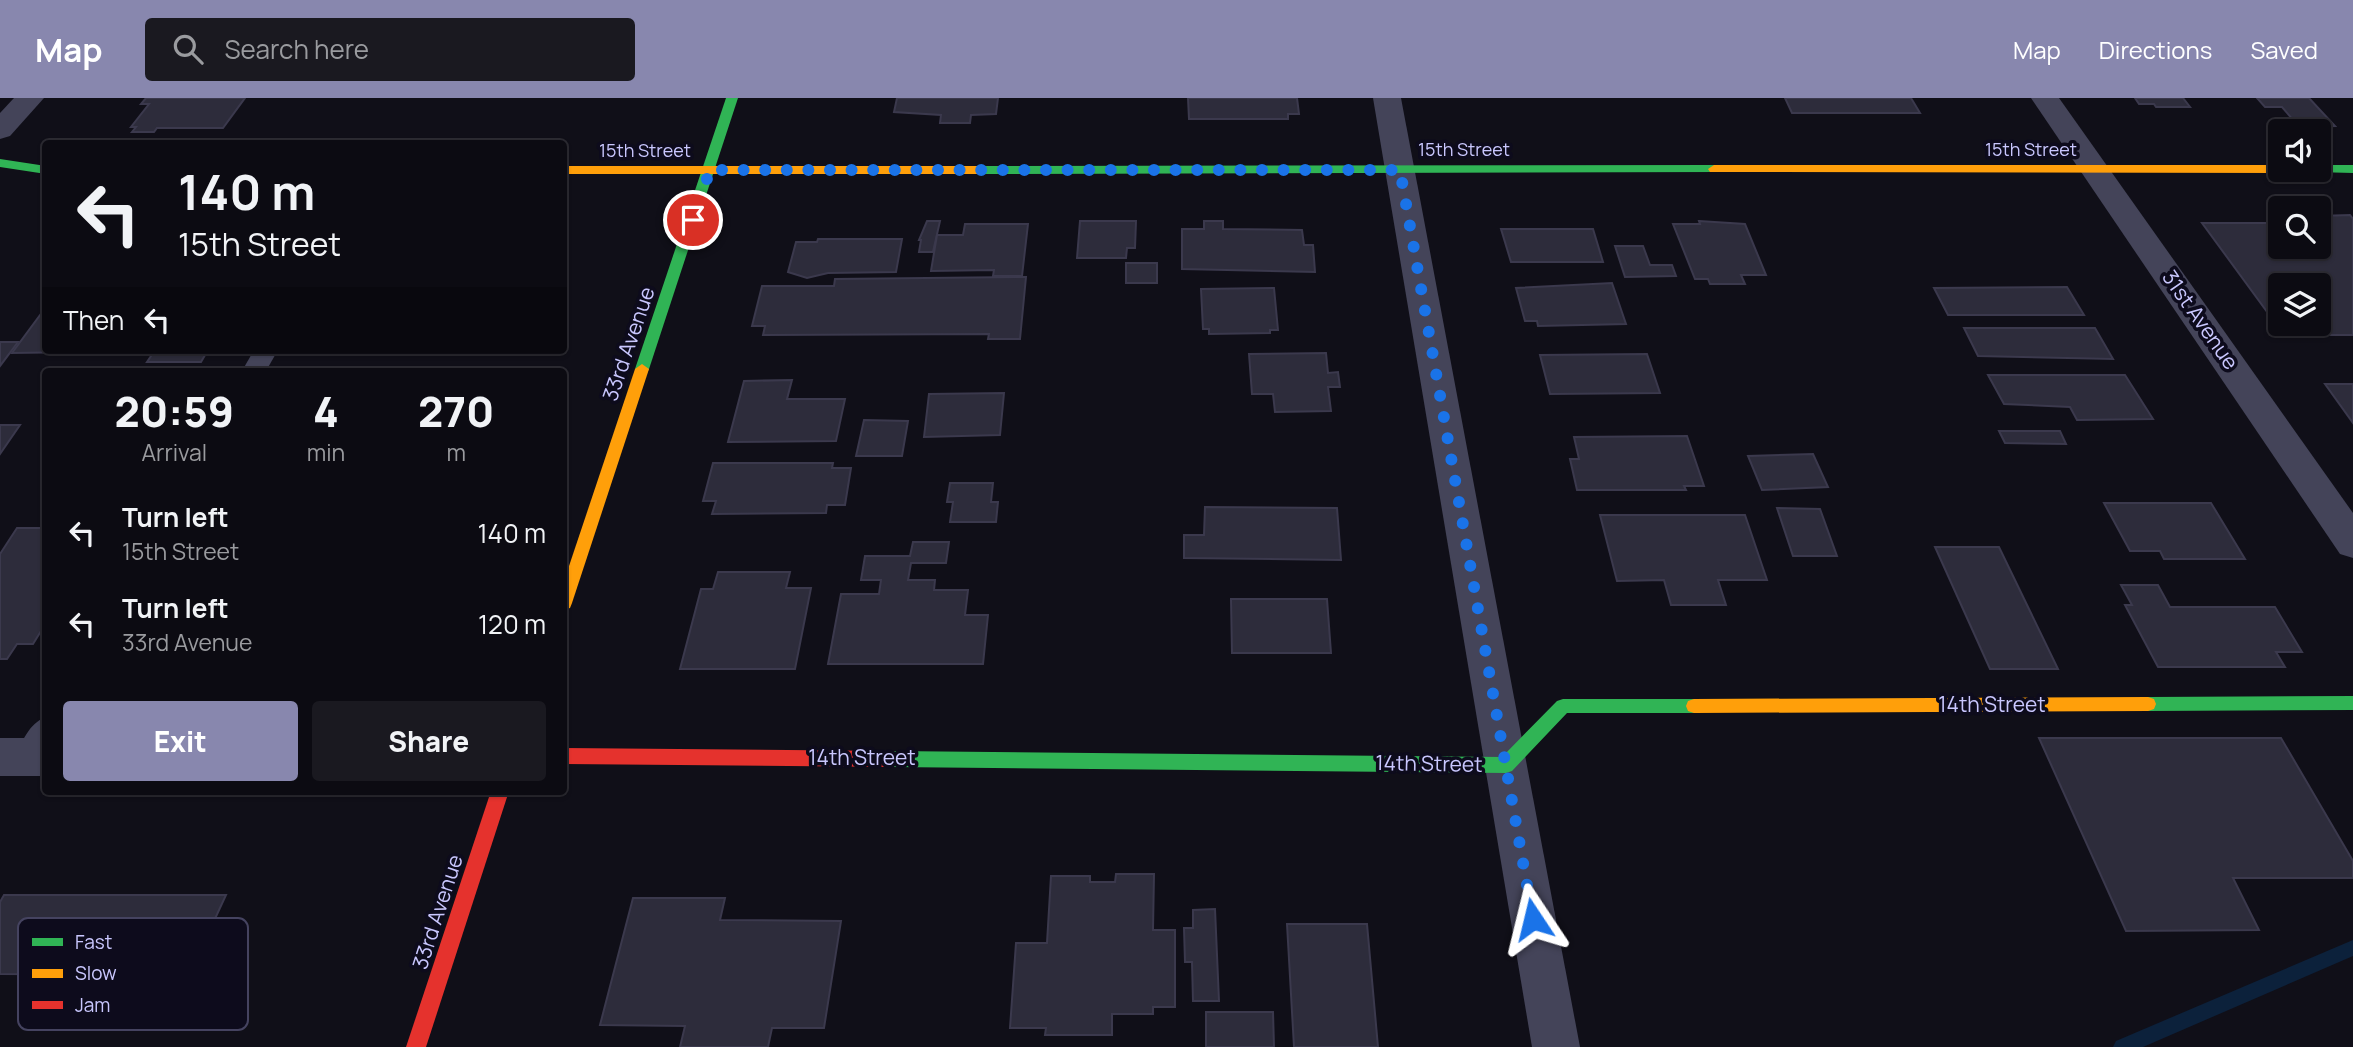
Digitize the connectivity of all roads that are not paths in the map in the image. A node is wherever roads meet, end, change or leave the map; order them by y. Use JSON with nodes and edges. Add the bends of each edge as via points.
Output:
{"nodes":[{"id":1,"x":30,"y":98,"type":"edge"},
{"id":2,"x":732,"y":98,"type":"edge"},
{"id":3,"x":1387,"y":98,"type":"edge"},
{"id":4,"x":2045,"y":98,"type":"edge"},
{"id":5,"x":0,"y":130,"type":"edge"},
{"id":6,"x":0,"y":163,"type":"edge"},
{"id":7,"x":42,"y":169,"type":"edge"},
{"id":8,"x":2096,"y":169,"type":"junction"},
{"id":9,"x":2268,"y":169,"type":"edge"},
{"id":10,"x":2331,"y":169,"type":"edge"},
{"id":11,"x":2353,"y":169,"type":"edge"},
{"id":12,"x":567,"y":170,"type":"edge"},
{"id":13,"x":710,"y":170,"type":"junction"},
{"id":14,"x":1400,"y":170,"type":"junction"},
{"id":15,"x":2353,"y":542,"type":"edge"},
{"id":16,"x":567,"y":594,"type":"edge"},
{"id":17,"x":2353,"y":703,"type":"edge"},
{"id":18,"x":567,"y":756,"type":"edge"},
{"id":19,"x":1506,"y":765,"type":"junction"},
{"id":20,"x":499,"y":795,"type":"edge"},
{"id":21,"x":416,"y":1047,"type":"edge"},
{"id":22,"x":1556,"y":1047,"type":"edge"}],
"edges":[{"from":1,"to":5,"type":"street"},
{"from":2,"to":13,"type":"street","name":"33rd Avenue"},
{"from":3,"to":14,"type":"street"},
{"from":4,"to":8,"type":"street","name":"31st Avenue"},
{"from":6,"to":7,"type":"street"},
{"from":8,"to":9,"type":"street","name":"15th Street"},
{"from":8,"to":14,"type":"street","name":"15th Street"},
{"from":8,"to":15,"type":"street","name":"31st Avenue"},
{"from":10,"to":11,"type":"street"},
{"from":12,"to":13,"type":"street","name":"15th Street"},
{"from":13,"to":14,"type":"street","name":"15th Street"},
{"from":13,"to":16,"type":"street","name":"33rd Avenue"},
{"from":14,"to":19,"type":"street"},
{"from":17,"to":19,"type":"street","name":"14th Street","via":[[1563,706]]},
{"from":18,"to":19,"type":"street","name":"14th Street"},
{"from":19,"to":22,"type":"street"},
{"from":20,"to":21,"type":"street","name":"33rd Avenue"}]}
